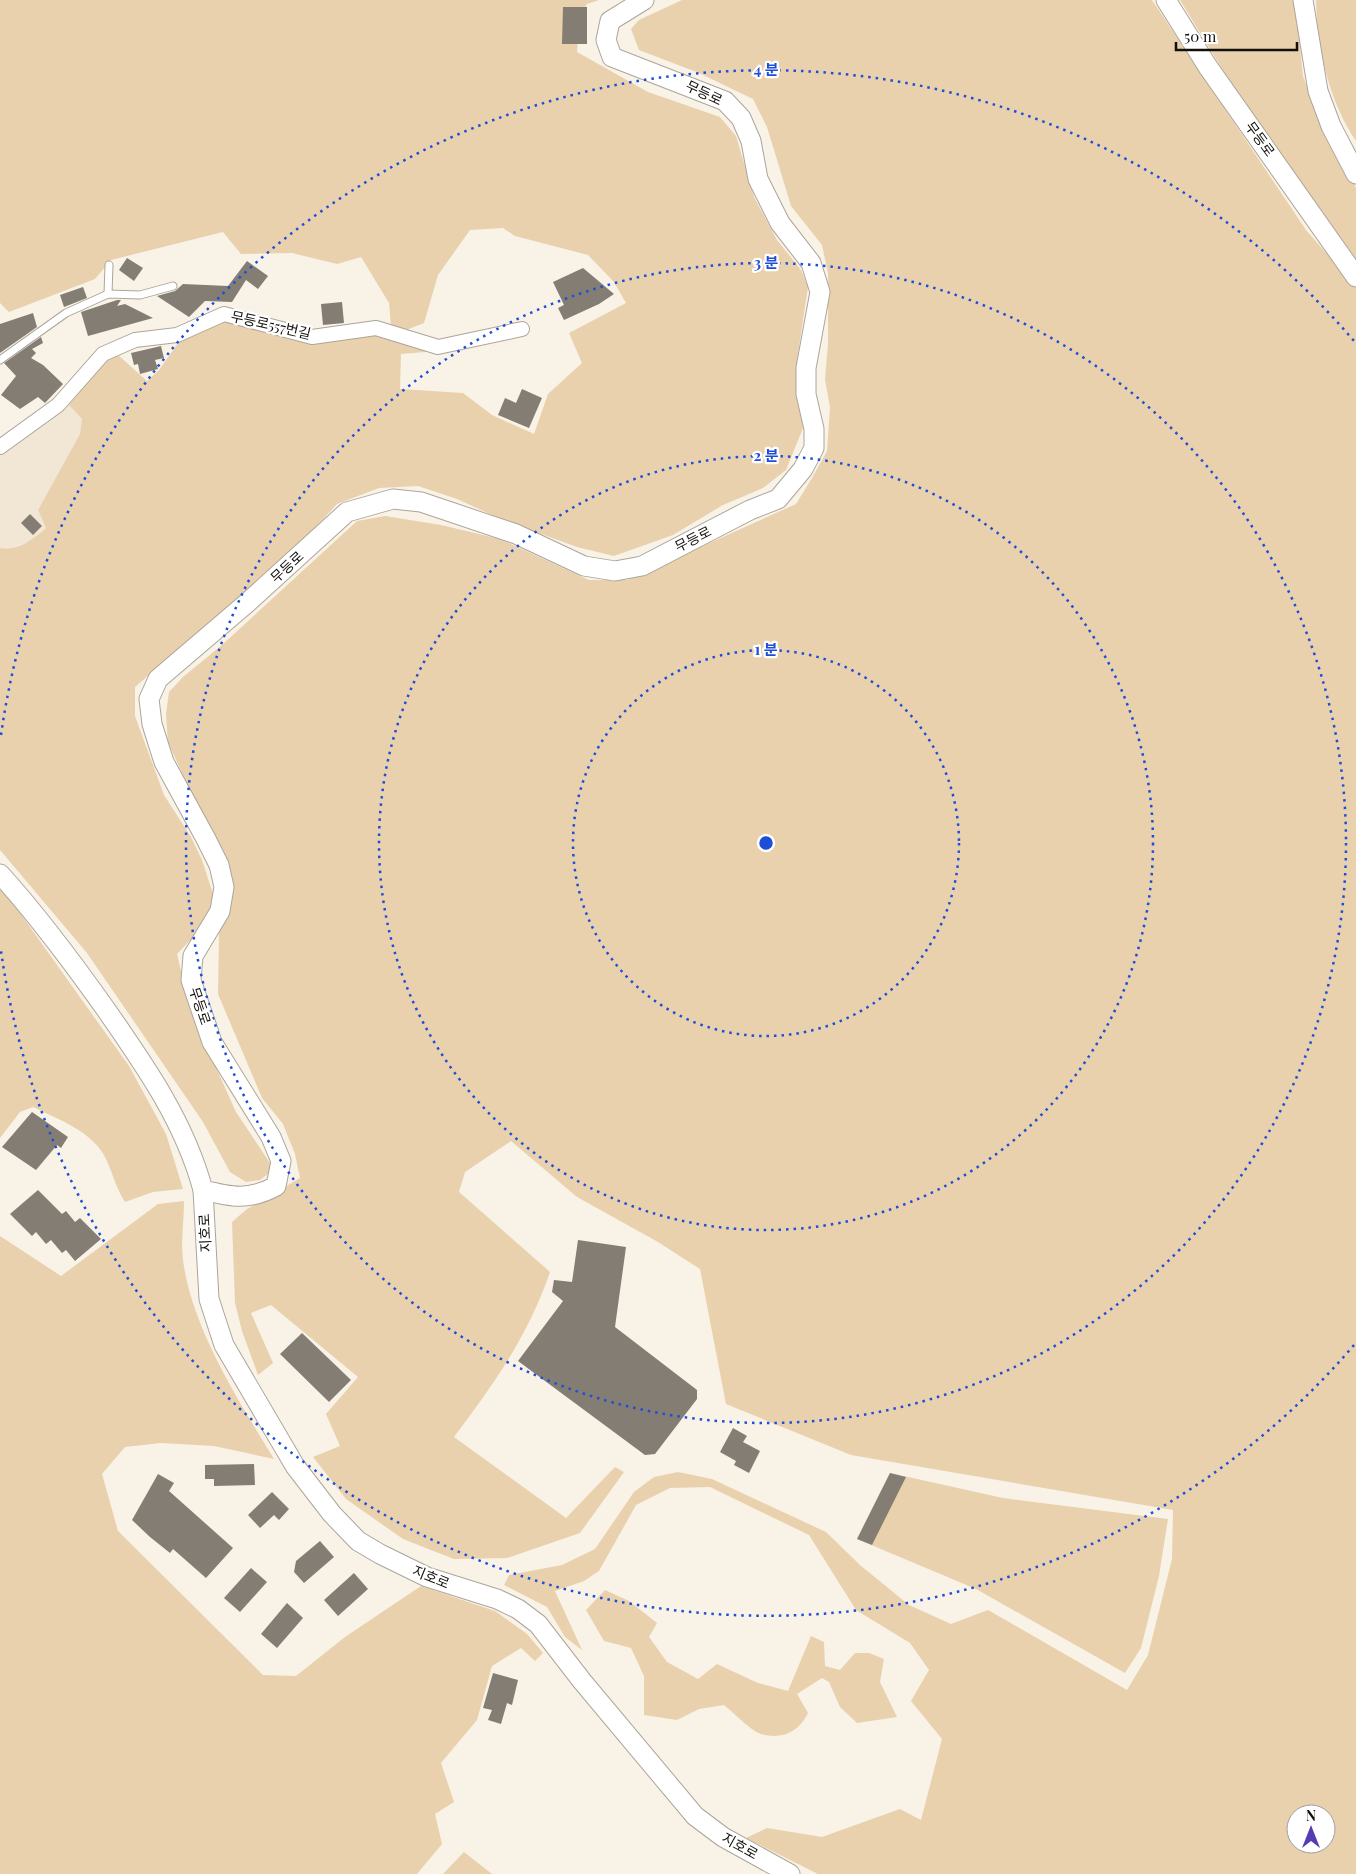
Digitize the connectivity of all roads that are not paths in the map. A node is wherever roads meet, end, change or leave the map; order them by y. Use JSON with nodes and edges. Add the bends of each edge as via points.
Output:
{"nodes":[{"id":1,"x":644,"y":0,"type":"edge"},
{"id":2,"x":1166,"y":0,"type":"edge"},
{"id":3,"x":1302,"y":0,"type":"edge"},
{"id":4,"x":1356,"y":174,"type":"edge"},
{"id":5,"x":109,"y":265,"type":"dead end"},
{"id":6,"x":1356,"y":277,"type":"edge"},
{"id":7,"x":173,"y":286,"type":"dead end"},
{"id":8,"x":108,"y":294,"type":"junction"},
{"id":9,"x":522,"y":329,"type":"dead end"},
{"id":10,"x":0,"y":360,"type":"edge"},
{"id":11,"x":0,"y":447,"type":"edge"},
{"id":12,"x":0,"y":874,"type":"edge"},
{"id":13,"x":203,"y":1190,"type":"junction"},
{"id":14,"x":790,"y":1874,"type":"edge"}],
"edges":[{"from":1,"to":13,"type":"main road","name":"무등로","via":[[610,21],[606,40],[612,57],[725,101],[741,118],[751,141],[758,179],[780,223],[811,263],[820,292],[806,368],[806,394],[814,429],[814,448],[778,499],[750,510],[642,566],[615,571],[584,566],[516,534],[422,502],[393,499],[347,512],[248,604],[158,679],[149,699],[152,724],[164,762],[219,865],[224,887],[220,911],[193,956],[191,980],[212,1042],[271,1137],[281,1161],[276,1186],[261,1194],[233,1198]]},
{"from":2,"to":6,"type":"main road","name":"무등로","via":[[1208,67]]},
{"from":3,"to":4,"type":"main road","via":[[1318,91],[1331,126]]},
{"from":5,"to":8,"type":"lane"},
{"from":7,"to":8,"type":"lane","via":[[140,294]]},
{"from":8,"to":10,"type":"lane","via":[[66,313]]},
{"from":9,"to":11,"type":"street","name":"무등로557번길","via":[[438,346],[376,328],[312,337],[224,314],[177,335],[135,340],[103,354],[58,405]]},
{"from":12,"to":13,"type":"main road","via":[[38,917],[154,1078],[195,1160]]},
{"from":13,"to":14,"type":"main road","name":"지호로","via":[[209,1298],[224,1345],[295,1466],[332,1514],[358,1541],[380,1554],[427,1577],[497,1599],[538,1624],[695,1816],[716,1833]]}]}
